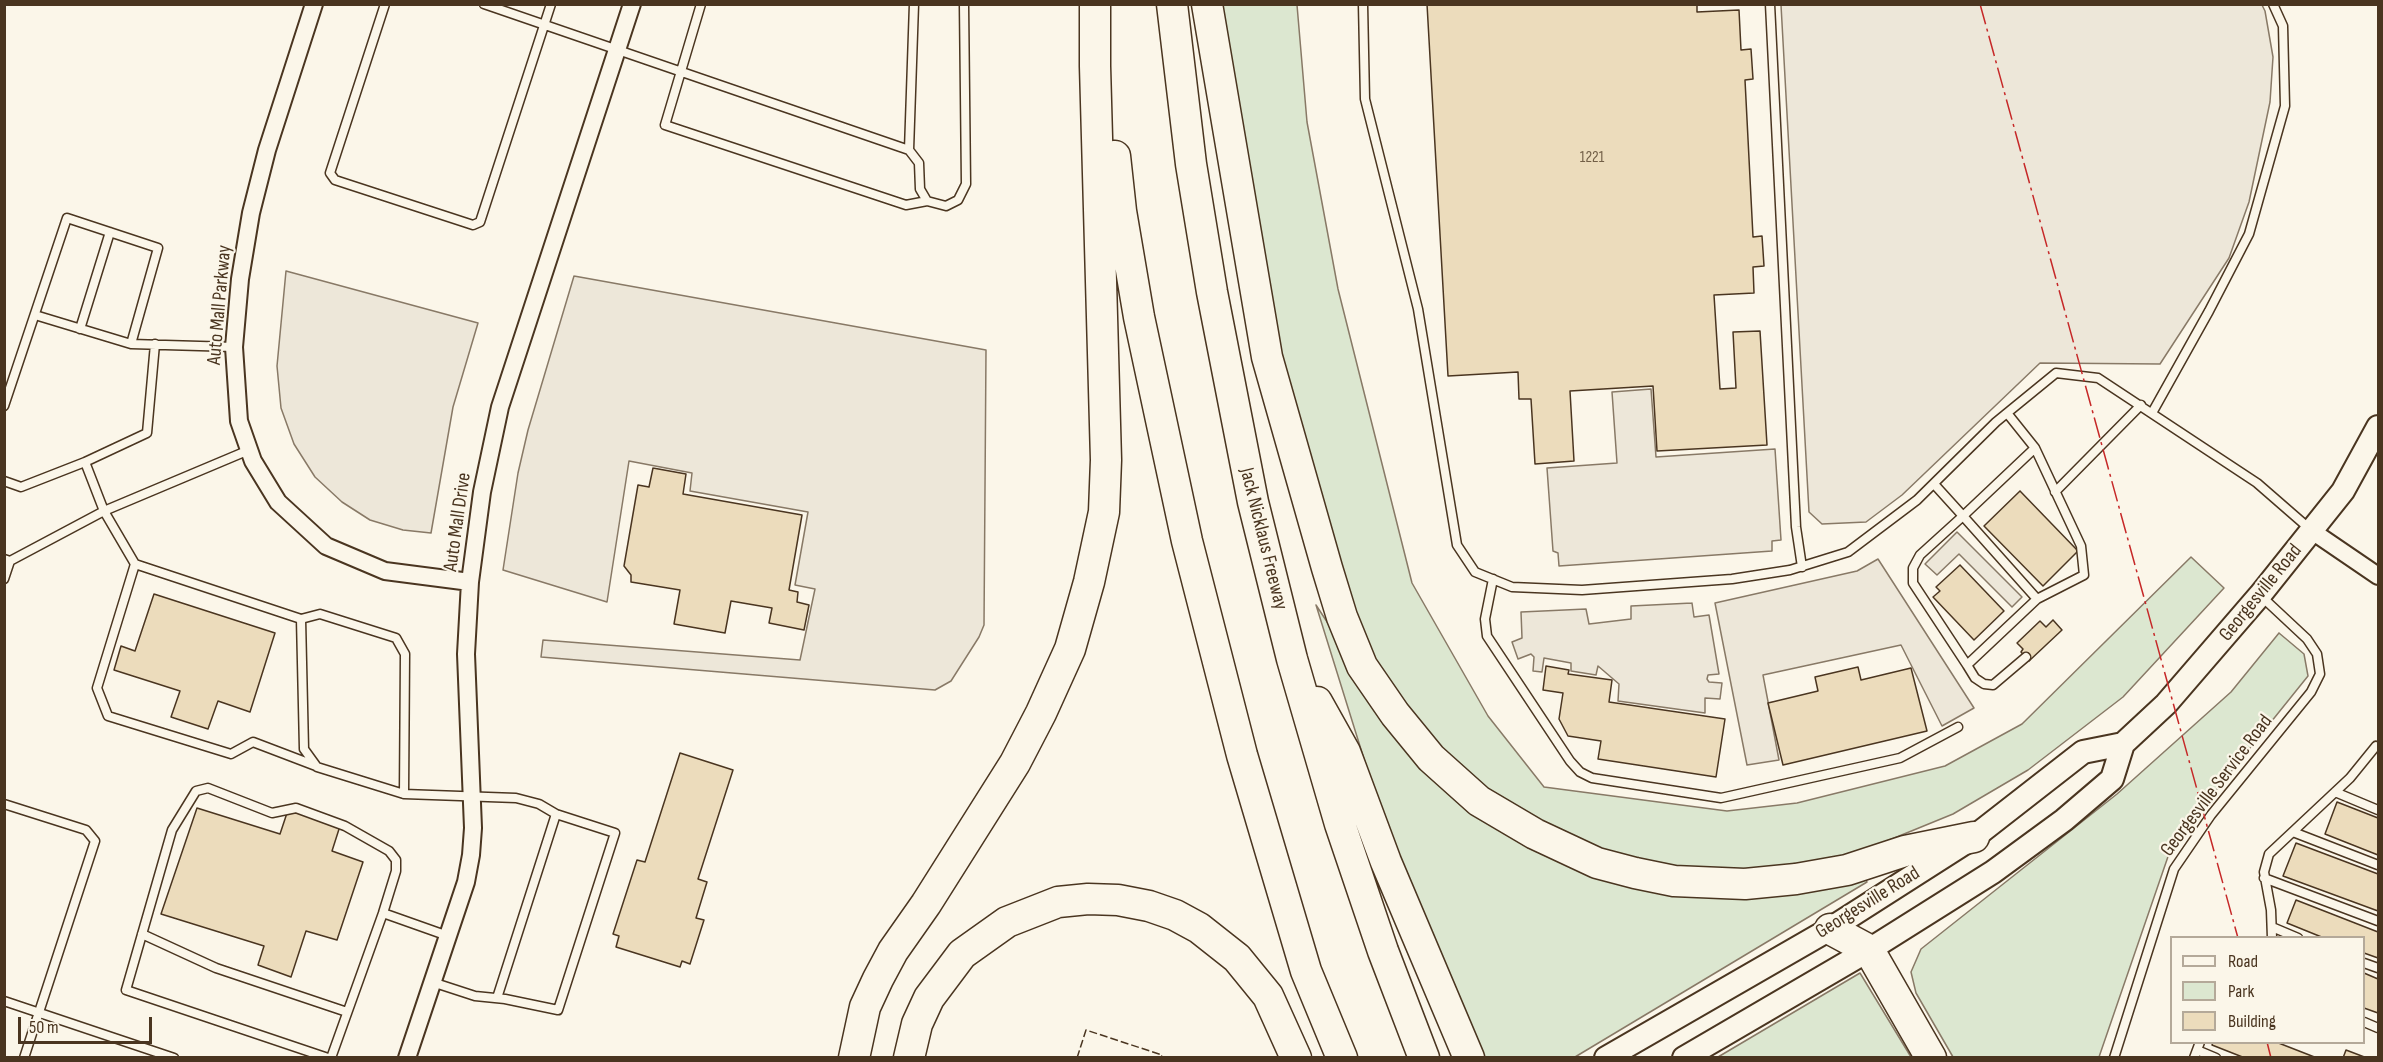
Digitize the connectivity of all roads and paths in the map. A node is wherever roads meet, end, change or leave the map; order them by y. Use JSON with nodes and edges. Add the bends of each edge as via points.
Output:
{"nodes":[{"id":1,"x":314,"y":4,"type":"edge"},
{"id":2,"x":385,"y":4,"type":"edge"},
{"id":3,"x":484,"y":4,"type":"edge"},
{"id":4,"x":551,"y":4,"type":"edge"},
{"id":5,"x":632,"y":4,"type":"edge"},
{"id":6,"x":701,"y":4,"type":"edge"},
{"id":7,"x":914,"y":4,"type":"edge"},
{"id":8,"x":964,"y":4,"type":"edge"},
{"id":9,"x":1096,"y":4,"type":"edge"},
{"id":10,"x":1172,"y":4,"type":"edge"},
{"id":11,"x":1207,"y":4,"type":"edge"},
{"id":12,"x":1363,"y":4,"type":"edge"},
{"id":13,"x":1770,"y":4,"type":"edge"},
{"id":14,"x":2273,"y":4,"type":"edge"},
{"id":15,"x":544,"y":26,"type":"junction"},
{"id":16,"x":618,"y":52,"type":"junction"},
{"id":17,"x":680,"y":72,"type":"junction"},
{"id":18,"x":909,"y":150,"type":"junction"},
{"id":19,"x":927,"y":201,"type":"junction"},
{"id":20,"x":110,"y":232,"type":"junction"},
{"id":21,"x":35,"y":315,"type":"junction"},
{"id":22,"x":80,"y":329,"type":"junction"},
{"id":23,"x":131,"y":344,"type":"junction"},
{"id":24,"x":155,"y":344,"type":"junction"},
{"id":25,"x":234,"y":346,"type":"junction"},
{"id":26,"x":2141,"y":405,"type":"junction"},
{"id":27,"x":4,"y":406,"type":"edge"},
{"id":28,"x":2007,"y":413,"type":"junction"},
{"id":29,"x":2152,"y":413,"type":"junction"},
{"id":30,"x":2379,"y":427,"type":"edge"},
{"id":31,"x":2035,"y":448,"type":"junction"},
{"id":32,"x":249,"y":450,"type":"junction"},
{"id":33,"x":85,"y":462,"type":"junction"},
{"id":34,"x":4,"y":481,"type":"edge"},
{"id":35,"x":1934,"y":484,"type":"junction"},
{"id":36,"x":2055,"y":492,"type":"junction"},
{"id":37,"x":104,"y":511,"type":"junction"},
{"id":38,"x":1963,"y":516,"type":"junction"},
{"id":39,"x":2312,"y":531,"type":"junction"},
{"id":40,"x":7,"y":560,"type":"edge"},
{"id":41,"x":135,"y":564,"type":"junction"},
{"id":42,"x":1802,"y":567,"type":"junction"},
{"id":43,"x":2379,"y":576,"type":"edge"},
{"id":44,"x":4,"y":579,"type":"edge"},
{"id":45,"x":1493,"y":579,"type":"junction"},
{"id":46,"x":470,"y":582,"type":"junction"},
{"id":47,"x":2260,"y":595,"type":"junction"},
{"id":48,"x":2037,"y":598,"type":"junction"},
{"id":49,"x":301,"y":619,"type":"junction"},
{"id":50,"x":2026,"y":657,"type":"dead end"},
{"id":51,"x":1292,"y":659,"type":"junction"},
{"id":52,"x":1967,"y":665,"type":"junction"},
{"id":53,"x":1958,"y":727,"type":"dead end"},
{"id":54,"x":2123,"y":744,"type":"junction"},
{"id":55,"x":2379,"y":747,"type":"edge"},
{"id":56,"x":316,"y":766,"type":"junction"},
{"id":57,"x":2335,"y":792,"type":"junction"},
{"id":58,"x":404,"y":794,"type":"junction"},
{"id":59,"x":471,"y":796,"type":"junction"},
{"id":60,"x":4,"y":804,"type":"edge"},
{"id":61,"x":2379,"y":810,"type":"edge"},
{"id":62,"x":556,"y":814,"type":"junction"},
{"id":63,"x":2293,"y":832,"type":"junction"},
{"id":64,"x":1974,"y":837,"type":"junction"},
{"id":65,"x":2379,"y":865,"type":"edge"},
{"id":66,"x":2264,"y":878,"type":"junction"},
{"id":67,"x":383,"y":913,"type":"junction"},
{"id":68,"x":2379,"y":921,"type":"edge"},
{"id":69,"x":2272,"y":927,"type":"junction"},
{"id":70,"x":1830,"y":929,"type":"junction"},
{"id":71,"x":142,"y":934,"type":"junction"},
{"id":72,"x":448,"y":936,"type":"junction"},
{"id":73,"x":2272,"y":936,"type":"edge"},
{"id":74,"x":2293,"y":936,"type":"edge"},
{"id":75,"x":1869,"y":950,"type":"junction"},
{"id":76,"x":432,"y":982,"type":"junction"},
{"id":77,"x":497,"y":998,"type":"junction"},
{"id":78,"x":4,"y":1001,"type":"edge"},
{"id":79,"x":39,"y":1012,"type":"junction"},
{"id":80,"x":347,"y":1012,"type":"junction"},
{"id":81,"x":2365,"y":1022,"type":"edge"},
{"id":82,"x":2379,"y":1028,"type":"edge"},
{"id":83,"x":2197,"y":1050,"type":"edge"},
{"id":84,"x":24,"y":1058,"type":"edge"},
{"id":85,"x":174,"y":1058,"type":"edge"},
{"id":86,"x":329,"y":1058,"type":"edge"},
{"id":87,"x":407,"y":1058,"type":"edge"},
{"id":88,"x":854,"y":1058,"type":"edge"},
{"id":89,"x":909,"y":1058,"type":"edge"},
{"id":90,"x":1296,"y":1058,"type":"edge"},
{"id":91,"x":1342,"y":1058,"type":"edge"},
{"id":92,"x":1424,"y":1058,"type":"edge"},
{"id":93,"x":1469,"y":1058,"type":"edge"},
{"id":94,"x":1606,"y":1058,"type":"edge"},
{"id":95,"x":1684,"y":1058,"type":"edge"},
{"id":96,"x":1931,"y":1058,"type":"edge"},
{"id":97,"x":2114,"y":1058,"type":"edge"},
{"id":98,"x":2216,"y":1058,"type":"edge"}],
"edges":[{"from":1,"to":25,"type":"street","name":"Auto Mall Parkway","via":[[251,213]]},
{"from":2,"to":15,"type":"lane","via":[[330,173],[335,180],[473,225],[480,222]]},
{"from":3,"to":15,"type":"lane"},
{"from":4,"to":15,"type":"lane"},
{"from":5,"to":16,"type":"street","name":"Auto Mall Drive"},
{"from":6,"to":17,"type":"lane"},
{"from":7,"to":18,"type":"lane"},
{"from":8,"to":19,"type":"lane","via":[[966,184],[958,200],[946,206]]},
{"from":9,"to":88,"type":"highway","via":[[1107,460],[1104,512],[1089,582],[1070,649],[1041,712],[1015,763],[893,951],[865,1006]]},
{"from":9,"to":91,"type":"highway","via":[[1121,212],[1182,522],[1245,767],[1306,971]]},
{"from":10,"to":51,"type":"highway","name":"Jack Nicklaus Freeway","via":[[1191,164],[1214,303],[1252,502]]},
{"from":11,"to":64,"type":"highway","via":[[1267,357],[1327,568],[1362,666],[1431,758],[1479,801],[1535,834],[1597,863],[1674,881],[1744,884],[1797,879]]},
{"from":12,"to":45,"type":"lane","via":[[1365,99],[1418,309],[1457,545],[1474,572]]},
{"from":13,"to":42,"type":"lane","via":[[1796,527]]},
{"from":14,"to":29,"type":"lane","via":[[2283,26],[2284,106],[2249,234]]},
{"from":15,"to":16,"type":"lane"},
{"from":16,"to":17,"type":"lane"},
{"from":16,"to":46,"type":"street","name":"Auto Mall Drive","via":[[500,407],[482,492]]},
{"from":17,"to":18,"type":"lane"},
{"from":17,"to":19,"type":"lane","via":[[665,125],[906,205]]},
{"from":18,"to":19,"type":"lane","via":[[919,163],[920,189]]},
{"from":20,"to":21,"type":"lane","via":[[67,218]]},
{"from":20,"to":22,"type":"lane"},
{"from":20,"to":23,"type":"lane","via":[[158,248]]},
{"from":21,"to":22,"type":"lane"},
{"from":21,"to":27,"type":"lane"},
{"from":22,"to":23,"type":"lane"},
{"from":23,"to":24,"type":"lane"},
{"from":24,"to":25,"type":"lane"},
{"from":24,"to":33,"type":"lane","via":[[147,433]]},
{"from":25,"to":32,"type":"street","name":"Auto Mall Parkway","via":[[239,421]]},
{"from":26,"to":28,"type":"lane","via":[[2098,378],[2056,373]]},
{"from":26,"to":29,"type":"lane"},
{"from":26,"to":36,"type":"lane"},
{"from":28,"to":31,"type":"lane"},
{"from":28,"to":35,"type":"lane"},
{"from":29,"to":39,"type":"lane","via":[[2257,483]]},
{"from":30,"to":39,"type":"main road","name":"Georgesville Road","via":[[2343,491]]},
{"from":31,"to":36,"type":"lane"},
{"from":31,"to":38,"type":"lane"},
{"from":32,"to":37,"type":"lane"},
{"from":32,"to":46,"type":"street","name":"Auto Mall Parkway","via":[[278,502],[326,546],[385,571]]},
{"from":33,"to":34,"type":"lane","via":[[21,486]]},
{"from":33,"to":37,"type":"lane"},
{"from":35,"to":38,"type":"lane"},
{"from":35,"to":42,"type":"lane","via":[[1848,552]]},
{"from":36,"to":48,"type":"lane","via":[[2081,546],[2084,575]]},
{"from":37,"to":40,"type":"lane"},
{"from":37,"to":41,"type":"lane"},
{"from":38,"to":48,"type":"lane"},
{"from":38,"to":52,"type":"lane","via":[[1920,555],[1913,568],[1913,583]]},
{"from":39,"to":43,"type":"street"},
{"from":39,"to":47,"type":"main road","name":"Georgesville Road"},
{"from":40,"to":44,"type":"lane"},
{"from":41,"to":49,"type":"lane"},
{"from":41,"to":56,"type":"lane","via":[[97,688],[108,716],[231,754],[253,742]]},
{"from":42,"to":45,"type":"lane","via":[[1710,582],[1582,590],[1512,586]]},
{"from":45,"to":53,"type":"lane","via":[[1485,619],[1487,636],[1570,761],[1580,772],[1592,777],[1721,798],[1900,758]]},
{"from":46,"to":59,"type":"street","name":"Auto Mall Drive","via":[[466,654]]},
{"from":47,"to":54,"type":"main road","name":"Georgesville Road","via":[[2166,704]]},
{"from":47,"to":97,"type":"lane","name":"Georgesville Service Road","via":[[2307,639],[2317,654],[2320,674],[2311,692],[2211,815],[2174,869]]},
{"from":48,"to":52,"type":"lane"},
{"from":49,"to":56,"type":"lane","via":[[304,749]]},
{"from":49,"to":58,"type":"lane","via":[[320,614],[396,638],[405,654]]},
{"from":50,"to":52,"type":"lane","via":[[1993,685],[1975,678]]},
{"from":51,"to":92,"type":"highway","name":"Jack Nicklaus Freeway","via":[[1340,824]]},
{"from":51,"to":93,"type":"highway","via":[[1345,752],[1386,862]]},
{"from":54,"to":64,"type":"main road","name":"Georgesville Road","via":[[2084,752]]},
{"from":54,"to":75,"type":"main road","name":"Georgesville Road","via":[[2112,778],[2064,820],[1994,872]]},
{"from":55,"to":57,"type":"lane"},
{"from":56,"to":58,"type":"lane"},
{"from":57,"to":61,"type":"lane"},
{"from":57,"to":63,"type":"lane"},
{"from":58,"to":59,"type":"lane"},
{"from":59,"to":62,"type":"lane","via":[[516,798]]},
{"from":59,"to":72,"type":"street","name":"Auto Mall Drive","via":[[471,855]]},
{"from":60,"to":79,"type":"lane","via":[[86,830],[95,841]]},
{"from":62,"to":77,"type":"lane"},
{"from":62,"to":77,"type":"lane","via":[[615,833],[558,1010]]},
{"from":63,"to":65,"type":"lane"},
{"from":63,"to":66,"type":"lane","via":[[2270,854]]},
{"from":64,"to":70,"type":"main road","name":"Georgesville Road"},
{"from":66,"to":68,"type":"lane"},
{"from":66,"to":69,"type":"lane"},
{"from":67,"to":71,"type":"lane","via":[[396,871],[396,860],[388,851],[345,826],[296,808],[272,813],[208,788],[196,791],[172,830]]},
{"from":67,"to":72,"type":"lane"},
{"from":67,"to":80,"type":"lane"},
{"from":69,"to":73,"type":"lane"},
{"from":69,"to":74,"type":"lane"},
{"from":70,"to":75,"type":"highway"},
{"from":70,"to":94,"type":"main road","name":"Georgesville Road"},
{"from":71,"to":80,"type":"lane","via":[[216,968]]},
{"from":71,"to":86,"type":"lane","via":[[126,990]]},
{"from":72,"to":76,"type":"street","name":"Auto Mall Drive"},
{"from":75,"to":95,"type":"main road","name":"Georgesville Road"},
{"from":75,"to":96,"type":"highway"},
{"from":76,"to":77,"type":"lane","via":[[475,996]]},
{"from":76,"to":87,"type":"street","name":"Auto Mall Drive"},
{"from":78,"to":79,"type":"lane"},
{"from":79,"to":84,"type":"lane"},
{"from":79,"to":85,"type":"lane"},
{"from":80,"to":86,"type":"lane"},
{"from":81,"to":82,"type":"lane"},
{"from":83,"to":98,"type":"lane"},
{"from":89,"to":90,"type":"highway","via":[[917,1024],[929,998],[962,954],[1007,922],[1058,902],[1088,899],[1149,906],[1199,928],[1237,958],[1268,996]]}]}
